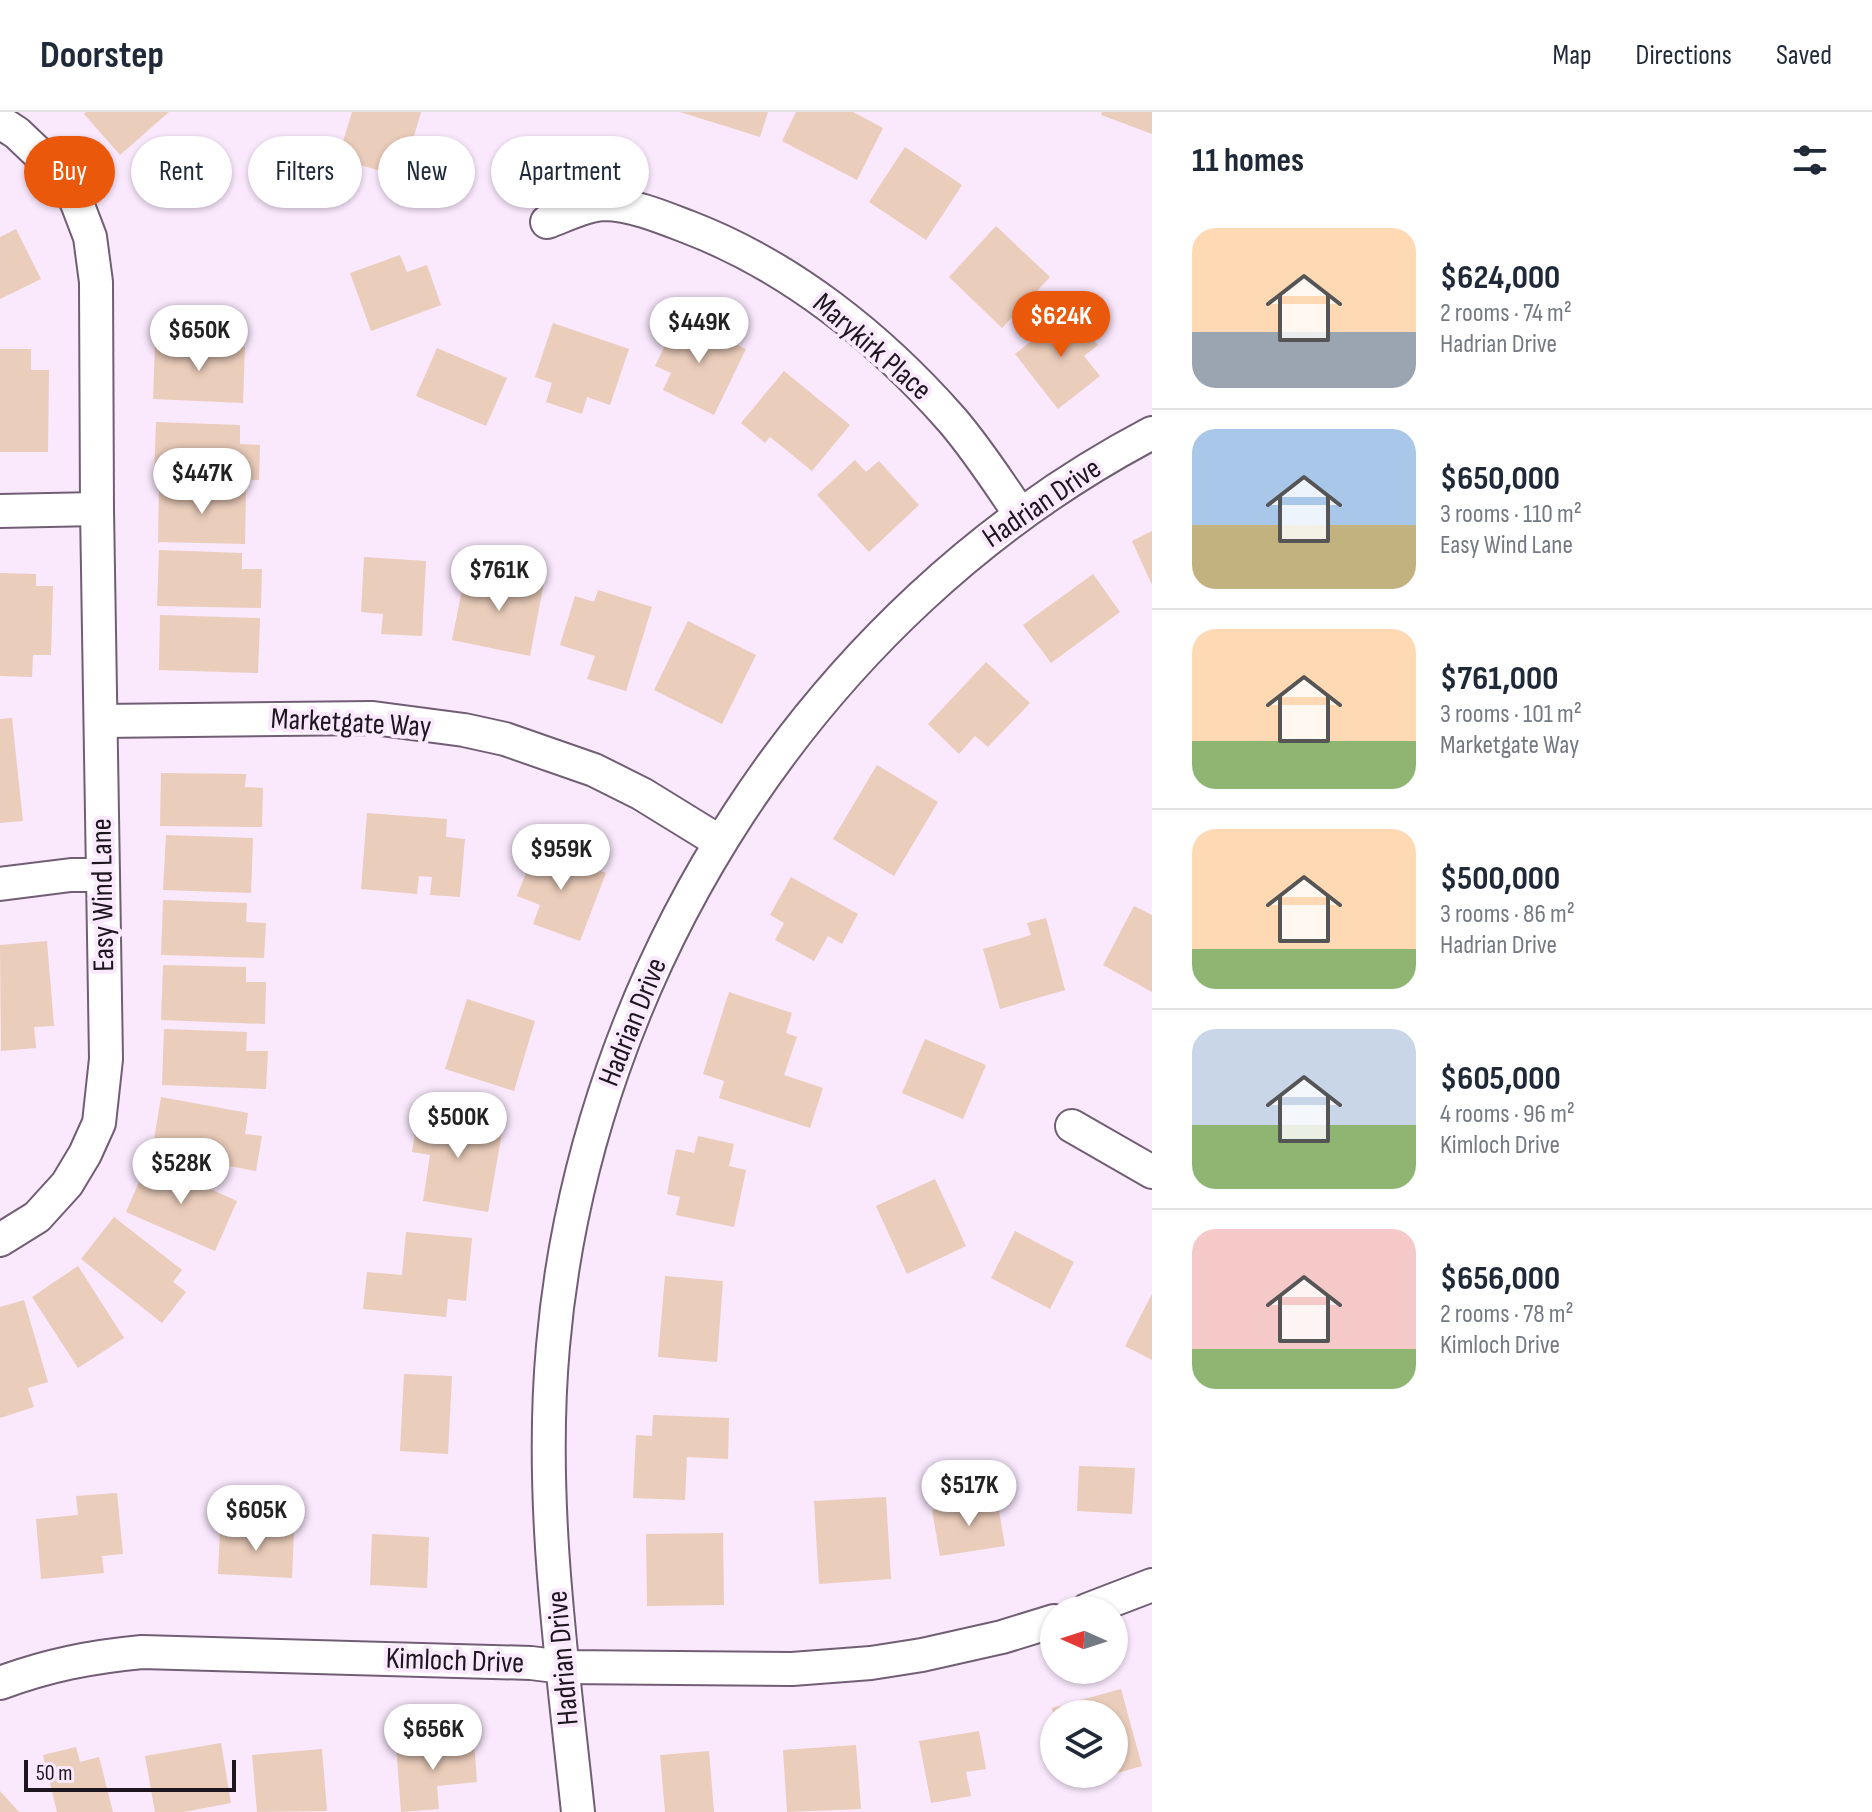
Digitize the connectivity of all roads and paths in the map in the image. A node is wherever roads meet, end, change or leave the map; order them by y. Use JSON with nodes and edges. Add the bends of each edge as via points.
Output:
{"nodes":[{"id":1,"x":0,"y":122,"type":"edge"},
{"id":2,"x":547,"y":222,"type":"dead end"},
{"id":3,"x":1152,"y":433,"type":"edge"},
{"id":4,"x":97,"y":509,"type":"junction"},
{"id":5,"x":0,"y":511,"type":"edge"},
{"id":6,"x":1020,"y":514,"type":"junction"},
{"id":7,"x":101,"y":721,"type":"junction"},
{"id":8,"x":720,"y":842,"type":"junction"},
{"id":9,"x":103,"y":875,"type":"junction"},
{"id":10,"x":0,"y":884,"type":"edge"},
{"id":11,"x":1072,"y":1126,"type":"dead end"},
{"id":12,"x":1152,"y":1172,"type":"edge"},
{"id":13,"x":0,"y":1240,"type":"edge"},
{"id":14,"x":1152,"y":1585,"type":"edge"},
{"id":15,"x":1123,"y":1596,"type":"edge"},
{"id":16,"x":1040,"y":1625,"type":"edge"},
{"id":17,"x":563,"y":1667,"type":"junction"},
{"id":18,"x":0,"y":1683,"type":"edge"},
{"id":19,"x":578,"y":1812,"type":"edge"}],
"edges":[{"from":1,"to":4,"type":"street","name":"Easy Wind Lane","via":[[62,176],[90,237],[96,282]]},
{"from":2,"to":6,"type":"street","name":"Marykirk Place","via":[[602,204],[626,206],[708,235],[782,274],[892,359],[953,421]]},
{"from":3,"to":6,"type":"street","name":"Hadrian Drive"},
{"from":4,"to":5,"type":"street"},
{"from":4,"to":7,"type":"street","name":"Easy Wind Lane"},
{"from":6,"to":8,"type":"street","name":"Hadrian Drive","via":[[973,550],[859,659],[775,761]]},
{"from":7,"to":8,"type":"street","name":"Marketgate Way","via":[[373,718],[464,730],[594,770]]},
{"from":7,"to":9,"type":"street","name":"Easy Wind Lane"},
{"from":8,"to":17,"type":"street","name":"Hadrian Drive","via":[[680,911],[619,1053],[593,1124],[565,1248],[549,1419],[549,1491]]},
{"from":9,"to":10,"type":"street"},
{"from":9,"to":13,"type":"street","name":"Easy Wind Lane","via":[[106,1059],[99,1123],[67,1184],[37,1217]]},
{"from":11,"to":12,"type":"street"},
{"from":14,"to":15,"type":"street"},
{"from":16,"to":17,"type":"street","name":"Kimloch Drive","via":[[871,1663],[792,1669]]},
{"from":17,"to":18,"type":"street","name":"Kimloch Drive","via":[[142,1652],[83,1658]]},
{"from":17,"to":19,"type":"street","name":"Hadrian Drive"}]}
